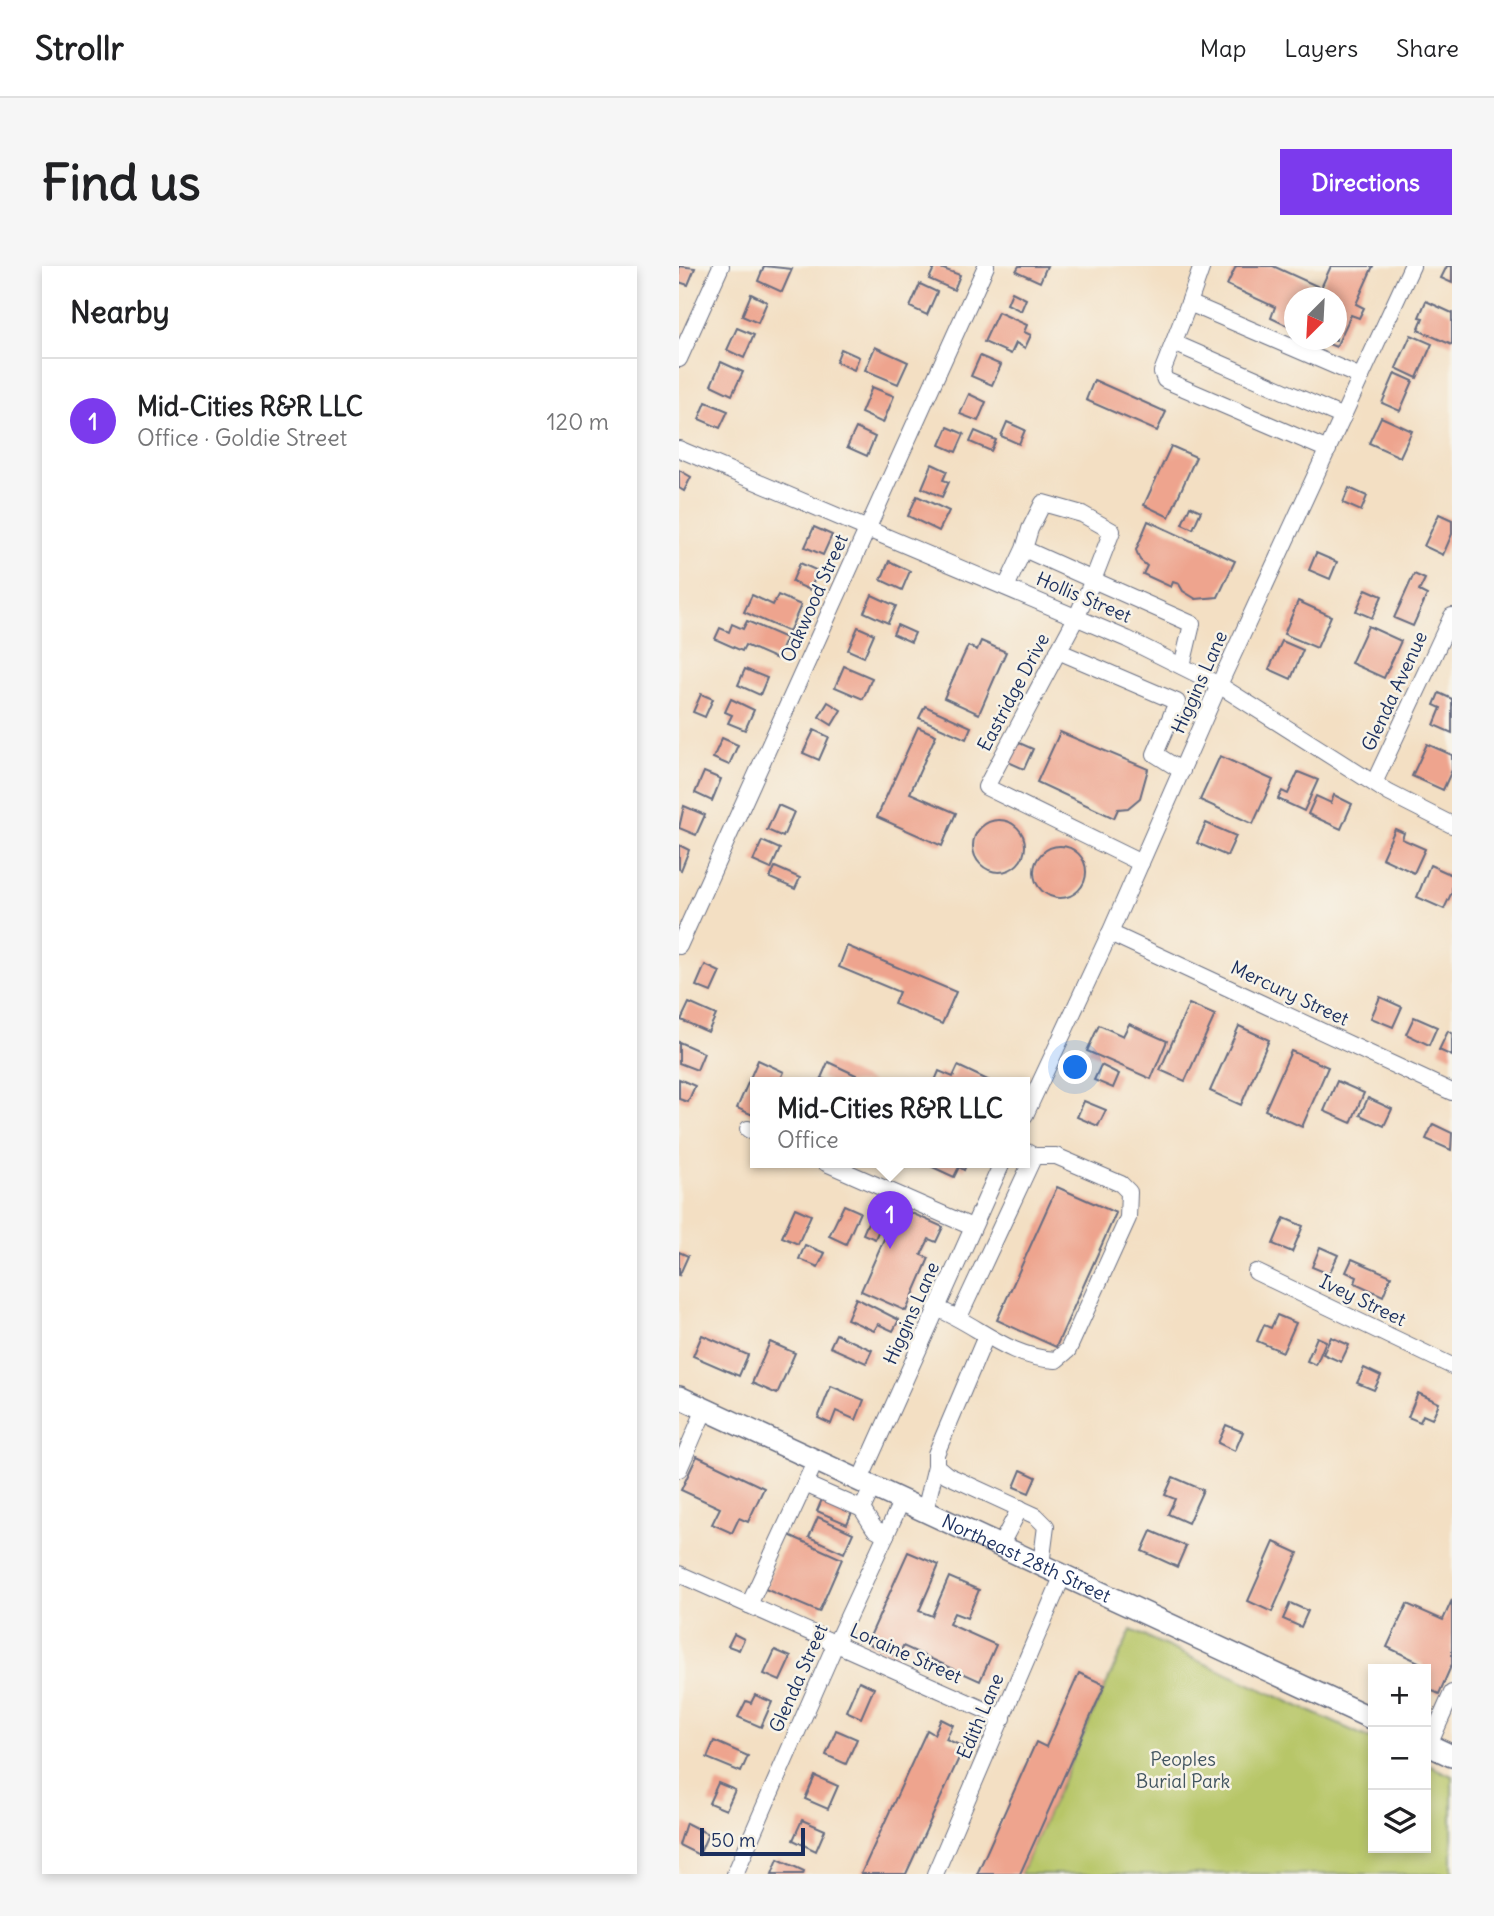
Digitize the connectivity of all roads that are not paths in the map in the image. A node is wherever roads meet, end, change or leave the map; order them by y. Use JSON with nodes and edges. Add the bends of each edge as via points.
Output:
{"nodes":[{"id":1,"x":721,"y":266,"type":"edge"},
{"id":2,"x":986,"y":266,"type":"edge"},
{"id":3,"x":1202,"y":266,"type":"edge"},
{"id":4,"x":1412,"y":266,"type":"edge"},
{"id":5,"x":1189,"y":303,"type":"junction"},
{"id":6,"x":1174,"y":342,"type":"junction"},
{"id":7,"x":679,"y":359,"type":"edge"},
{"id":8,"x":1361,"y":377,"type":"junction"},
{"id":9,"x":1343,"y":417,"type":"junction"},
{"id":10,"x":679,"y":449,"type":"edge"},
{"id":11,"x":1328,"y":450,"type":"junction"},
{"id":12,"x":867,"y":529,"type":"junction"},
{"id":13,"x":1024,"y":549,"type":"junction"},
{"id":14,"x":1093,"y":580,"type":"junction"},
{"id":15,"x":1006,"y":587,"type":"junction"},
{"id":16,"x":1077,"y":616,"type":"junction"},
{"id":17,"x":1452,"y":616,"type":"edge"},
{"id":18,"x":1058,"y":651,"type":"junction"},
{"id":19,"x":1182,"y":666,"type":"junction"},
{"id":20,"x":1219,"y":685,"type":"junction"},
{"id":21,"x":1182,"y":771,"type":"junction"},
{"id":22,"x":1374,"y":783,"type":"junction"},
{"id":23,"x":1452,"y":825,"type":"edge"},
{"id":24,"x":1141,"y":863,"type":"junction"},
{"id":25,"x":1110,"y":933,"type":"junction"},
{"id":26,"x":679,"y":946,"type":"edge"},
{"id":27,"x":1452,"y":1092,"type":"edge"},
{"id":28,"x":1030,"y":1104,"type":"edge"},
{"id":29,"x":1030,"y":1153,"type":"edge"},
{"id":30,"x":837,"y":1168,"type":"edge"},
{"id":31,"x":1000,"y":1168,"type":"edge"},
{"id":32,"x":1023,"y":1168,"type":"edge"},
{"id":33,"x":972,"y":1227,"type":"junction"},
{"id":34,"x":1257,"y":1272,"type":"dead end"},
{"id":35,"x":936,"y":1308,"type":"junction"},
{"id":36,"x":959,"y":1317,"type":"junction"},
{"id":37,"x":986,"y":1336,"type":"junction"},
{"id":38,"x":1452,"y":1366,"type":"edge"},
{"id":39,"x":679,"y":1397,"type":"edge"},
{"id":40,"x":705,"y":1409,"type":"junction"},
{"id":41,"x":816,"y":1460,"type":"junction"},
{"id":42,"x":936,"y":1466,"type":"junction"},
{"id":43,"x":679,"y":1469,"type":"edge"},
{"id":44,"x":866,"y":1483,"type":"junction"},
{"id":45,"x":805,"y":1484,"type":"junction"},
{"id":46,"x":902,"y":1500,"type":"junction"},
{"id":47,"x":1020,"y":1508,"type":"junction"},
{"id":48,"x":862,"y":1509,"type":"junction"},
{"id":49,"x":925,"y":1511,"type":"junction"},
{"id":50,"x":886,"y":1535,"type":"junction"},
{"id":51,"x":1000,"y":1546,"type":"junction"},
{"id":52,"x":1041,"y":1565,"type":"junction"},
{"id":53,"x":679,"y":1574,"type":"edge"},
{"id":54,"x":1063,"y":1575,"type":"junction"},
{"id":55,"x":749,"y":1605,"type":"junction"},
{"id":56,"x":835,"y":1644,"type":"junction"},
{"id":57,"x":1452,"y":1693,"type":"edge"},
{"id":58,"x":1368,"y":1717,"type":"edge"},
{"id":59,"x":1003,"y":1718,"type":"junction"},
{"id":60,"x":1431,"y":1736,"type":"edge"},
{"id":61,"x":1431,"y":1746,"type":"edge"},
{"id":62,"x":1452,"y":1756,"type":"edge"},
{"id":63,"x":735,"y":1874,"type":"edge"},
{"id":64,"x":935,"y":1874,"type":"edge"}],
"edges":[{"from":1,"to":7,"type":"street"},
{"from":2,"to":12,"type":"street","name":"Oakwood Street"},
{"from":3,"to":5,"type":"street"},
{"from":4,"to":8,"type":"street","name":"Higgins Lane"},
{"from":5,"to":6,"type":"street"},
{"from":5,"to":8,"type":"street"},
{"from":6,"to":9,"type":"street"},
{"from":6,"to":11,"type":"street","via":[[1162,372],[1165,380]]},
{"from":8,"to":9,"type":"street","name":"Higgins Lane"},
{"from":9,"to":11,"type":"street","name":"Higgins Lane"},
{"from":10,"to":12,"type":"street","name":"Hollis Street"},
{"from":11,"to":20,"type":"street","name":"Higgins Lane"},
{"from":12,"to":15,"type":"street","name":"Hollis Street"},
{"from":12,"to":26,"type":"street","name":"Oakwood Street"},
{"from":13,"to":14,"type":"street"},
{"from":13,"to":14,"type":"street","name":"Eastridge Drive","via":[[1043,503],[1082,514],[1112,531]]},
{"from":13,"to":15,"type":"street"},
{"from":14,"to":16,"type":"street","name":"Eastridge Drive"},
{"from":14,"to":19,"type":"street","via":[[1192,624]]},
{"from":15,"to":16,"type":"street","name":"Hollis Street"},
{"from":16,"to":18,"type":"street","name":"Eastridge Drive"},
{"from":16,"to":19,"type":"street","name":"Hollis Street"},
{"from":17,"to":22,"type":"street","name":"Glenda Avenue"},
{"from":18,"to":21,"type":"street","via":[[1177,702],[1155,754]]},
{"from":18,"to":24,"type":"street","name":"Eastridge Drive","via":[[986,787]]},
{"from":19,"to":20,"type":"street","name":"Hollis Street"},
{"from":20,"to":21,"type":"street","name":"Higgins Lane"},
{"from":20,"to":22,"type":"street","name":"Hollis Street"},
{"from":21,"to":24,"type":"street","name":"Higgins Lane"},
{"from":22,"to":23,"type":"street","name":"Hollis Street"},
{"from":24,"to":25,"type":"street","name":"Higgins Lane"},
{"from":25,"to":27,"type":"street","name":"Mercury Street"},
{"from":25,"to":28,"type":"street","name":"Higgins Lane"},
{"from":29,"to":37,"type":"street","via":[[1056,1156],[1121,1184],[1129,1192],[1128,1218],[1068,1350],[1056,1360],[1035,1358]]},
{"from":30,"to":33,"type":"street"},
{"from":31,"to":33,"type":"street","name":"Higgins Lane"},
{"from":32,"to":36,"type":"street"},
{"from":33,"to":35,"type":"street","name":"Higgins Lane"},
{"from":34,"to":38,"type":"street","name":"Ivey Street"},
{"from":35,"to":36,"type":"street"},
{"from":35,"to":44,"type":"street","name":"Higgins Lane"},
{"from":36,"to":37,"type":"street"},
{"from":37,"to":42,"type":"street","via":[[936,1454]]},
{"from":39,"to":40,"type":"main road","name":"Northeast 28th Street"},
{"from":40,"to":41,"type":"main road","name":"Northeast 28th Street"},
{"from":40,"to":43,"type":"street"},
{"from":41,"to":44,"type":"main road","name":"Northeast 28th Street"},
{"from":41,"to":45,"type":"street"},
{"from":42,"to":47,"type":"street"},
{"from":42,"to":49,"type":"street"},
{"from":44,"to":46,"type":"main road","name":"Northeast 28th Street"},
{"from":44,"to":48,"type":"street","name":"Higgins Lane"},
{"from":45,"to":48,"type":"street"},
{"from":45,"to":55,"type":"street"},
{"from":46,"to":49,"type":"main road","name":"Northeast 28th Street"},
{"from":46,"to":50,"type":"street","name":"Glenda Street"},
{"from":47,"to":51,"type":"street"},
{"from":47,"to":52,"type":"street","via":[[1046,1527]]},
{"from":48,"to":50,"type":"street","via":[[874,1528]]},
{"from":49,"to":51,"type":"main road","name":"Northeast 28th Street"},
{"from":50,"to":56,"type":"street","name":"Glenda Street"},
{"from":51,"to":52,"type":"main road","name":"Northeast 28th Street"},
{"from":52,"to":54,"type":"main road","name":"Northeast 28th Street"},
{"from":53,"to":55,"type":"street","name":"Loraine Street"},
{"from":54,"to":58,"type":"main road","name":"Northeast 28th Street"},
{"from":54,"to":59,"type":"street","name":"Edith Lane"},
{"from":55,"to":56,"type":"street","name":"Loraine Street"},
{"from":56,"to":59,"type":"street","name":"Loraine Street"},
{"from":56,"to":63,"type":"street","name":"Glenda Street"},
{"from":57,"to":60,"type":"street"},
{"from":59,"to":64,"type":"street","name":"Edith Lane"},
{"from":61,"to":62,"type":"main road"}]}
